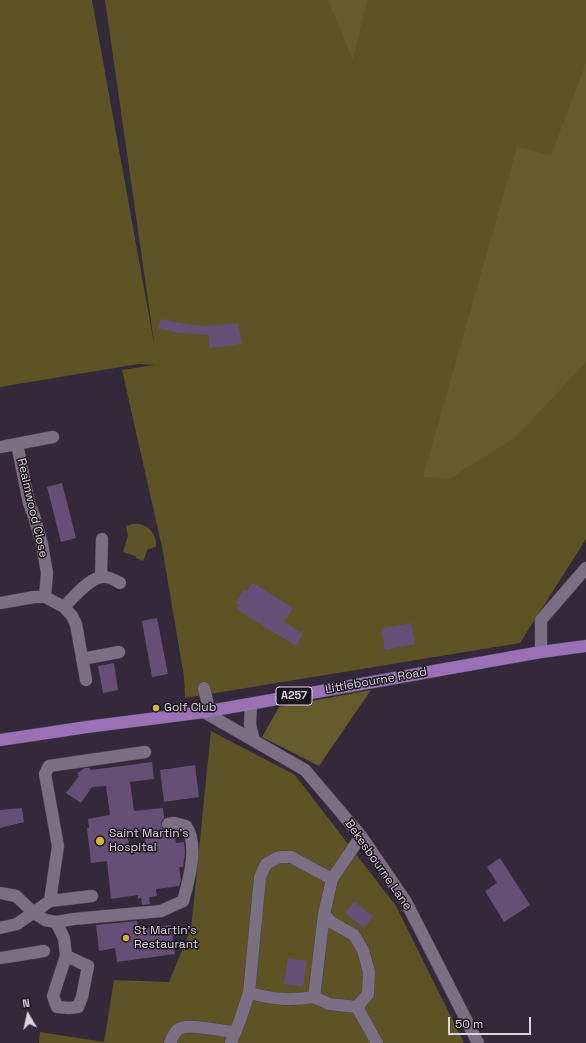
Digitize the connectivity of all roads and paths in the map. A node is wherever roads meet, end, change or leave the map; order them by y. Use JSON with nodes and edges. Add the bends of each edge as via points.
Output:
{"nodes":[{"id":1,"x":52,"y":437,"type":"dead end"},
{"id":2,"x":17,"y":444,"type":"junction"},
{"id":3,"x":0,"y":447,"type":"edge"},
{"id":4,"x":102,"y":539,"type":"dead end"},
{"id":5,"x":586,"y":568,"type":"edge"},
{"id":6,"x":101,"y":577,"type":"junction"},
{"id":7,"x":120,"y":583,"type":"dead end"},
{"id":8,"x":45,"y":597,"type":"junction"},
{"id":9,"x":0,"y":603,"type":"edge"},
{"id":10,"x":64,"y":607,"type":"junction"},
{"id":11,"x":586,"y":646,"type":"edge"},
{"id":12,"x":119,"y":652,"type":"dead end"},
{"id":13,"x":540,"y":652,"type":"junction"},
{"id":14,"x":82,"y":659,"type":"junction"},
{"id":15,"x":86,"y":680,"type":"dead end"},
{"id":16,"x":204,"y":688,"type":"dead end"},
{"id":17,"x":250,"y":704,"type":"junction"},
{"id":18,"x":206,"y":711,"type":"junction"},
{"id":19,"x":0,"y":740,"type":"edge"},
{"id":20,"x":254,"y":740,"type":"junction"},
{"id":21,"x":145,"y":752,"type":"dead end"},
{"id":22,"x":168,"y":824,"type":"dead end"},
{"id":23,"x":361,"y":836,"type":"junction"},
{"id":24,"x":332,"y":879,"type":"junction"},
{"id":25,"x":0,"y":893,"type":"edge"},
{"id":26,"x":92,"y":896,"type":"dead end"},
{"id":27,"x":50,"y":901,"type":"junction"},
{"id":28,"x":34,"y":913,"type":"junction"},
{"id":29,"x":324,"y":914,"type":"junction"},
{"id":30,"x":56,"y":922,"type":"junction"},
{"id":31,"x":0,"y":928,"type":"edge"},
{"id":32,"x":44,"y":951,"type":"dead end"},
{"id":33,"x":66,"y":956,"type":"dead end"},
{"id":34,"x":0,"y":958,"type":"edge"},
{"id":35,"x":249,"y":993,"type":"junction"},
{"id":36,"x":314,"y":997,"type":"junction"},
{"id":37,"x":357,"y":1007,"type":"junction"},
{"id":38,"x":232,"y":1038,"type":"edge"},
{"id":39,"x":170,"y":1043,"type":"edge"},
{"id":40,"x":377,"y":1043,"type":"edge"},
{"id":41,"x":478,"y":1043,"type":"edge"}],
"edges":[{"from":1,"to":2,"type":"street","name":"Realmwood Close"},
{"from":2,"to":3,"type":"street","name":"Realmwood Close"},
{"from":2,"to":8,"type":"street","name":"Realmwood Close","via":[[28,503],[41,538],[47,574]]},
{"from":4,"to":6,"type":"street"},
{"from":5,"to":13,"type":"street","via":[[541,620]]},
{"from":6,"to":7,"type":"street"},
{"from":6,"to":10,"type":"street","via":[[87,584]]},
{"from":8,"to":9,"type":"street"},
{"from":8,"to":10,"type":"street"},
{"from":10,"to":14,"type":"street","via":[[76,624]]},
{"from":11,"to":13,"type":"main road","name":"Littlebourne Road","number":"A257"},
{"from":12,"to":14,"type":"street"},
{"from":13,"to":17,"type":"main road","name":"Littlebourne Road","number":"A257"},
{"from":14,"to":15,"type":"street"},
{"from":16,"to":18,"type":"street"},
{"from":17,"to":18,"type":"main road","name":"Littlebourne Road","number":"A257"},
{"from":17,"to":20,"type":"street","via":[[250,725]]},
{"from":18,"to":19,"type":"main road","name":"Littlebourne Road","number":"A257"},
{"from":18,"to":20,"type":"street","name":"Bekesbourne Lane"},
{"from":20,"to":23,"type":"street","name":"Bekesbourne Lane","via":[[305,770]]},
{"from":21,"to":27,"type":"street","via":[[49,766],[45,774],[58,846]]},
{"from":22,"to":30,"type":"street","via":[[186,826],[190,833],[192,863],[183,901],[161,911]]},
{"from":23,"to":24,"type":"street"},
{"from":23,"to":41,"type":"street","name":"Bekesbourne Lane","via":[[406,902]]},
{"from":24,"to":29,"type":"street"},
{"from":24,"to":35,"type":"street","via":[[291,857],[279,857],[266,864],[260,877]]},
{"from":25,"to":28,"type":"street","via":[[16,896]]},
{"from":26,"to":27,"type":"street"},
{"from":27,"to":28,"type":"street"},
{"from":28,"to":30,"type":"street","via":[[45,920]]},
{"from":28,"to":31,"type":"street","via":[[17,924]]},
{"from":29,"to":36,"type":"street"},
{"from":29,"to":37,"type":"street","via":[[330,922],[354,935],[363,950],[369,972],[368,994]]},
{"from":30,"to":33,"type":"street","via":[[64,938]]},
{"from":32,"to":34,"type":"street"},
{"from":35,"to":36,"type":"street","via":[[292,1000]]},
{"from":35,"to":38,"type":"street"},
{"from":36,"to":37,"type":"street","via":[[329,1004]]},
{"from":37,"to":40,"type":"street"},
{"from":38,"to":39,"type":"street","via":[[187,1026],[179,1028]]}]}
